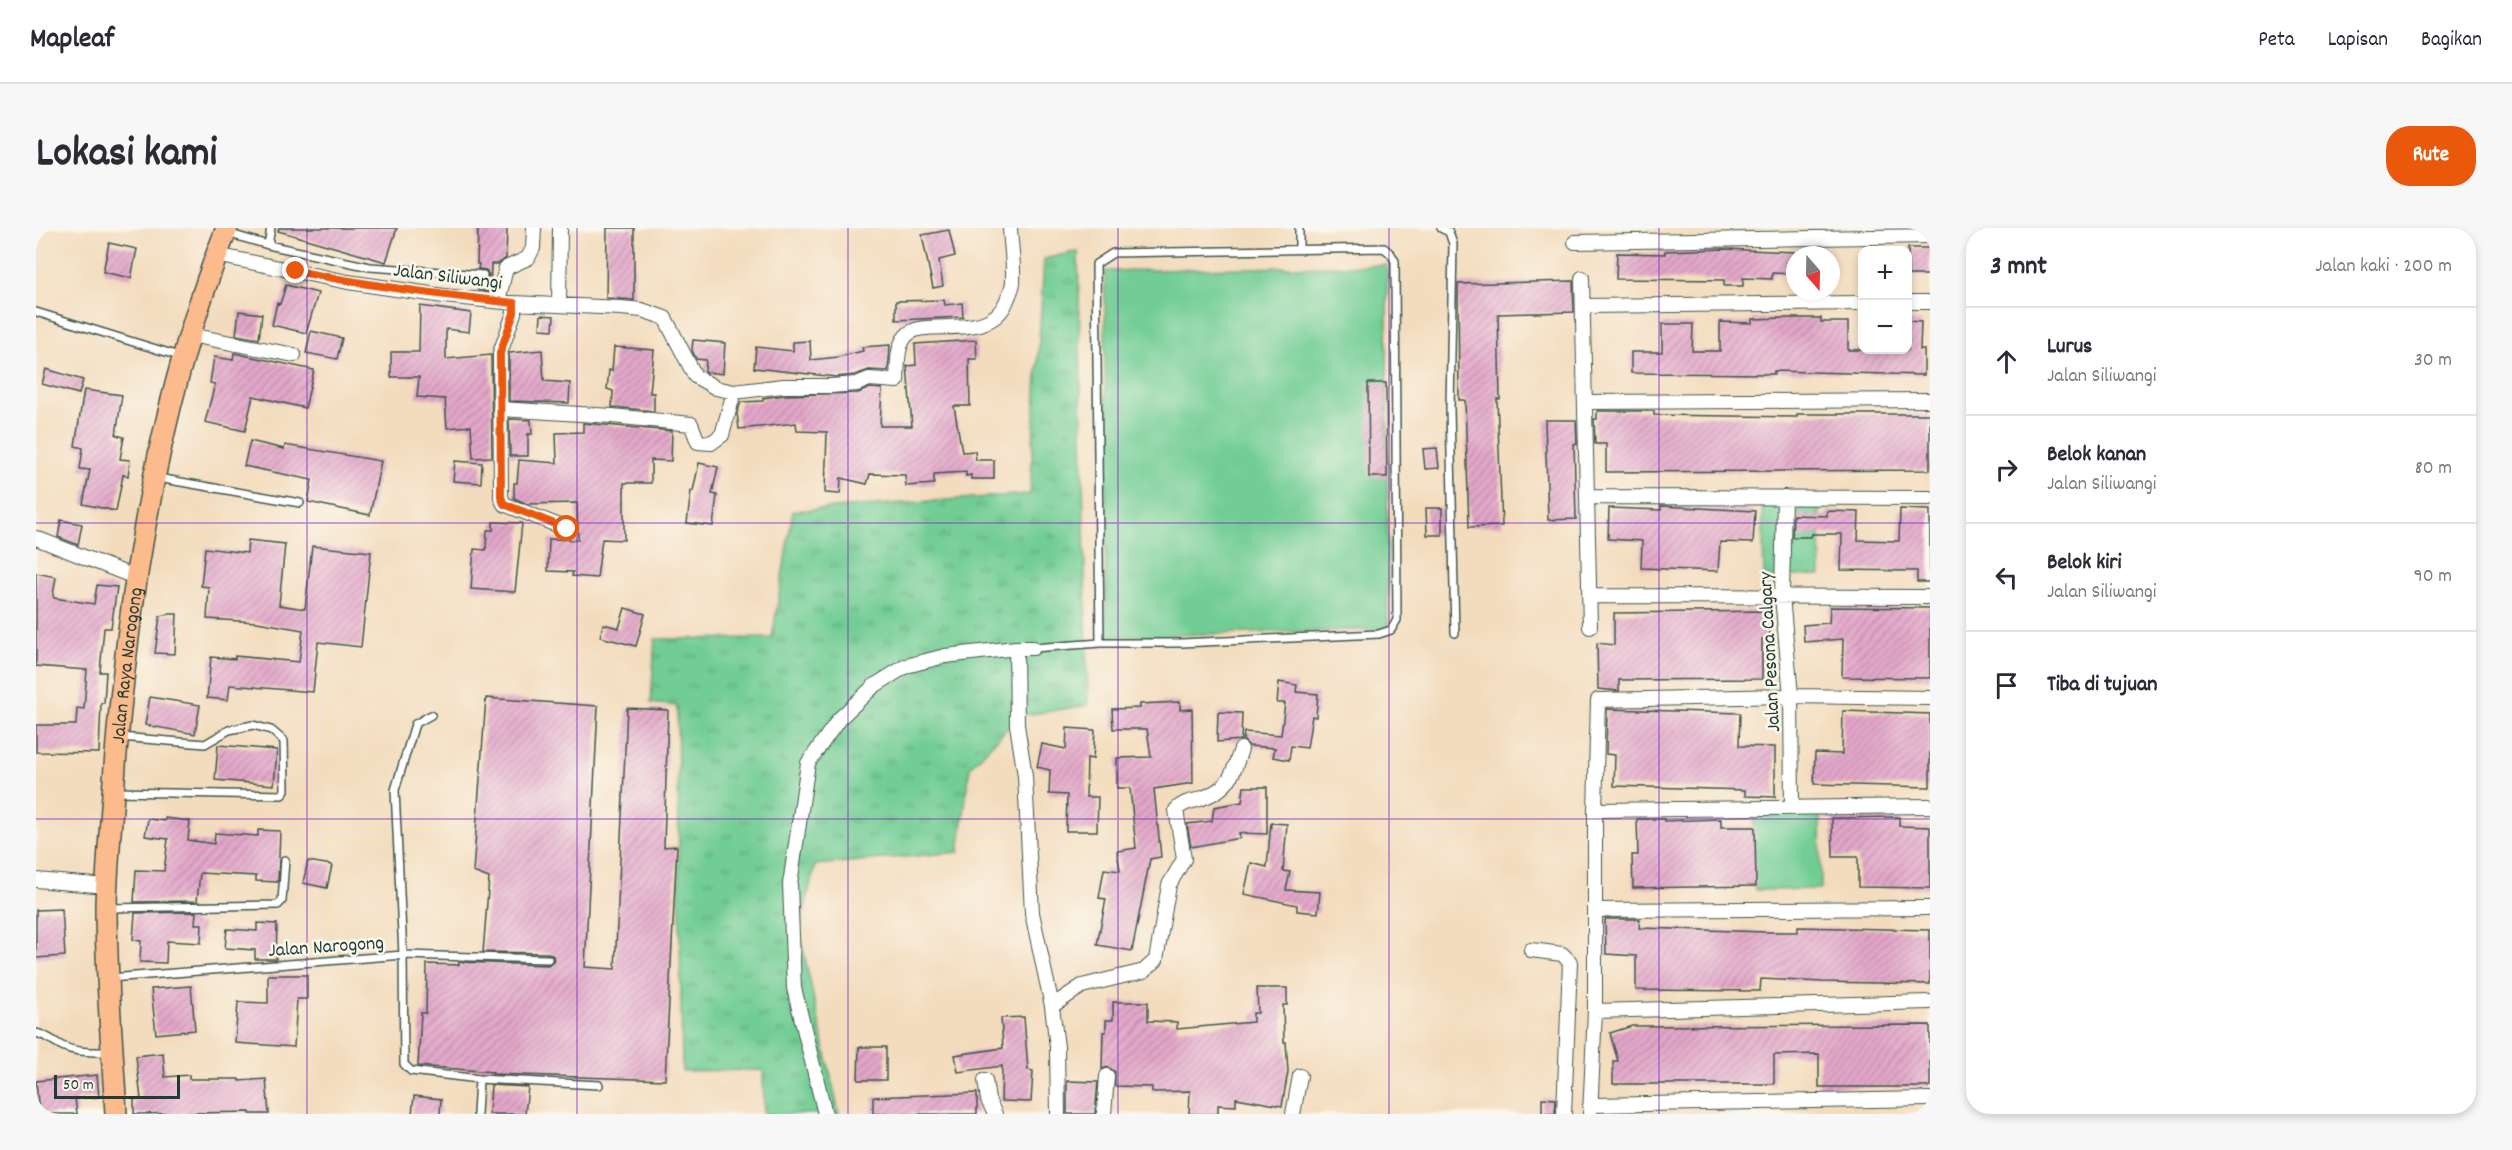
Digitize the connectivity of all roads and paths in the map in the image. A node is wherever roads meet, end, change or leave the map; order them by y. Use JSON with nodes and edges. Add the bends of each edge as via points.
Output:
{"nodes":[{"id":1,"x":271,"y":228,"type":"edge"},
{"id":2,"x":534,"y":228,"type":"edge"},
{"id":3,"x":560,"y":228,"type":"edge"},
{"id":4,"x":1010,"y":228,"type":"edge"},
{"id":5,"x":1299,"y":228,"type":"edge"},
{"id":6,"x":1441,"y":228,"type":"edge"},
{"id":7,"x":226,"y":230,"type":"edge"},
{"id":8,"x":1930,"y":236,"type":"edge"},
{"id":9,"x":1575,"y":242,"type":"dead end"},
{"id":10,"x":268,"y":245,"type":"junction"},
{"id":11,"x":1299,"y":249,"type":"junction"},
{"id":12,"x":216,"y":255,"type":"junction"},
{"id":13,"x":483,"y":275,"type":"dead end"},
{"id":14,"x":1582,"y":278,"type":"dead end"},
{"id":15,"x":498,"y":301,"type":"junction"},
{"id":16,"x":1912,"y":302,"type":"edge"},
{"id":17,"x":1930,"y":302,"type":"edge"},
{"id":18,"x":514,"y":303,"type":"junction"},
{"id":19,"x":1858,"y":303,"type":"edge"},
{"id":20,"x":559,"y":305,"type":"junction"},
{"id":21,"x":1582,"y":306,"type":"junction"},
{"id":22,"x":36,"y":312,"type":"edge"},
{"id":23,"x":190,"y":335,"type":"junction"},
{"id":24,"x":294,"y":355,"type":"dead end"},
{"id":25,"x":184,"y":358,"type":"junction"},
{"id":26,"x":734,"y":392,"type":"junction"},
{"id":27,"x":1930,"y":400,"type":"edge"},
{"id":28,"x":1585,"y":402,"type":"junction"},
{"id":29,"x":500,"y":410,"type":"junction"},
{"id":30,"x":155,"y":478,"type":"junction"},
{"id":31,"x":1587,"y":497,"type":"junction"},
{"id":32,"x":1784,"y":497,"type":"junction"},
{"id":33,"x":1930,"y":498,"type":"edge"},
{"id":34,"x":300,"y":503,"type":"dead end"},
{"id":35,"x":567,"y":529,"type":"dead end"},
{"id":36,"x":36,"y":538,"type":"edge"},
{"id":37,"x":137,"y":578,"type":"junction"},
{"id":38,"x":1589,"y":596,"type":"junction"},
{"id":39,"x":1782,"y":596,"type":"junction"},
{"id":40,"x":1930,"y":597,"type":"edge"},
{"id":41,"x":1590,"y":627,"type":"dead end"},
{"id":42,"x":1455,"y":633,"type":"dead end"},
{"id":43,"x":1100,"y":643,"type":"junction"},
{"id":44,"x":1016,"y":648,"type":"junction"},
{"id":45,"x":1033,"y":648,"type":"joint"},
{"id":46,"x":1791,"y":696,"type":"junction"},
{"id":47,"x":1930,"y":698,"type":"edge"},
{"id":48,"x":431,"y":715,"type":"dead end"},
{"id":49,"x":118,"y":736,"type":"junction"},
{"id":50,"x":1241,"y":749,"type":"dead end"},
{"id":51,"x":114,"y":792,"type":"junction"},
{"id":52,"x":1792,"y":806,"type":"junction"},
{"id":53,"x":1930,"y":806,"type":"edge"},
{"id":54,"x":1595,"y":810,"type":"junction"},
{"id":55,"x":285,"y":860,"type":"dead end"},
{"id":56,"x":36,"y":880,"type":"edge"},
{"id":57,"x":107,"y":886,"type":"junction"},
{"id":58,"x":106,"y":908,"type":"junction"},
{"id":59,"x":1930,"y":908,"type":"edge"},
{"id":60,"x":1596,"y":910,"type":"junction"},
{"id":61,"x":1531,"y":950,"type":"dead end"},
{"id":62,"x":403,"y":955,"type":"junction"},
{"id":63,"x":548,"y":959,"type":"dead end"},
{"id":64,"x":107,"y":978,"type":"junction"},
{"id":65,"x":1930,"y":1002,"type":"edge"},
{"id":66,"x":1052,"y":1005,"type":"junction"},
{"id":67,"x":1595,"y":1011,"type":"junction"},
{"id":68,"x":36,"y":1033,"type":"edge"},
{"id":69,"x":112,"y":1052,"type":"junction"},
{"id":70,"x":1107,"y":1076,"type":"dead end"},
{"id":71,"x":1299,"y":1076,"type":"dead end"},
{"id":72,"x":479,"y":1079,"type":"junction"},
{"id":73,"x":985,"y":1080,"type":"dead end"},
{"id":74,"x":599,"y":1085,"type":"dead end"},
{"id":75,"x":1930,"y":1099,"type":"edge"},
{"id":76,"x":1590,"y":1110,"type":"edge"},
{"id":77,"x":1656,"y":1110,"type":"edge"},
{"id":78,"x":117,"y":1114,"type":"edge"},
{"id":79,"x":477,"y":1114,"type":"edge"},
{"id":80,"x":825,"y":1114,"type":"edge"},
{"id":81,"x":995,"y":1114,"type":"edge"},
{"id":82,"x":1058,"y":1114,"type":"edge"},
{"id":83,"x":1104,"y":1114,"type":"edge"},
{"id":84,"x":1293,"y":1114,"type":"edge"},
{"id":85,"x":1564,"y":1114,"type":"edge"}],
"edges":[{"from":1,"to":10,"type":"lane"},
{"from":2,"to":15,"type":"street","via":[[530,255],[524,262],[506,268]]},
{"from":3,"to":20,"type":"street"},
{"from":4,"to":26,"type":"street","via":[[1013,285],[1004,310],[987,323],[915,330],[905,337],[899,353],[897,381],[869,379],[840,386],[783,386]]},
{"from":5,"to":11,"type":"lane"},
{"from":6,"to":42,"type":"lane","via":[[1449,232],[1453,244],[1450,408]]},
{"from":7,"to":10,"type":"lane"},
{"from":7,"to":12,"type":"main road","name":"Jalan Raya Narogong"},
{"from":8,"to":9,"type":"street"},
{"from":10,"to":13,"type":"lane","via":[[370,267]]},
{"from":11,"to":43,"type":"lane","via":[[1113,253],[1096,264]]},
{"from":11,"to":43,"type":"lane","via":[[1384,248],[1395,261],[1397,620],[1391,630],[1379,634]]},
{"from":12,"to":15,"type":"street","name":"Jalan Siliwangi","via":[[348,282]]},
{"from":12,"to":23,"type":"main road","name":"Jalan Raya Narogong"},
{"from":14,"to":21,"type":"street"},
{"from":15,"to":18,"type":"street","name":"Jalan Siliwangi"},
{"from":16,"to":17,"type":"street"},
{"from":18,"to":20,"type":"street"},
{"from":18,"to":29,"type":"street","name":"Jalan Siliwangi","via":[[500,353]]},
{"from":19,"to":21,"type":"street"},
{"from":20,"to":26,"type":"street","via":[[642,310],[665,318],[695,376],[716,388]]},
{"from":21,"to":28,"type":"street"},
{"from":22,"to":25,"type":"lane"},
{"from":23,"to":24,"type":"street"},
{"from":23,"to":25,"type":"main road","name":"Jalan Raya Narogong"},
{"from":25,"to":30,"type":"main road","name":"Jalan Raya Narogong"},
{"from":26,"to":29,"type":"street","via":[[722,435],[711,443],[698,442],[691,424]]},
{"from":27,"to":28,"type":"street"},
{"from":28,"to":31,"type":"street"},
{"from":29,"to":35,"type":"street","name":"Jalan Siliwangi","via":[[504,504]]},
{"from":30,"to":34,"type":"lane"},
{"from":30,"to":37,"type":"main road","name":"Jalan Raya Narogong"},
{"from":31,"to":32,"type":"street"},
{"from":31,"to":38,"type":"street"},
{"from":32,"to":33,"type":"street"},
{"from":32,"to":39,"type":"street","name":"Jalan Pesona Calgary"},
{"from":36,"to":37,"type":"street"},
{"from":37,"to":49,"type":"main road","name":"Jalan Raya Narogong"},
{"from":38,"to":39,"type":"street"},
{"from":38,"to":41,"type":"street"},
{"from":39,"to":40,"type":"street"},
{"from":39,"to":46,"type":"street","name":"Jalan Pesona Calgary"},
{"from":43,"to":45,"type":"lane"},
{"from":44,"to":45,"type":"street"},
{"from":44,"to":66,"type":"street","via":[[1017,725],[1025,776],[1032,913]]},
{"from":44,"to":80,"type":"street","via":[[945,656],[906,666],[874,686],[839,719],[808,763],[790,884],[794,988]]},
{"from":46,"to":47,"type":"street"},
{"from":46,"to":52,"type":"street","name":"Jalan Pesona Calgary"},
{"from":46,"to":54,"type":"street","via":[[1598,700]]},
{"from":48,"to":62,"type":"lane","name":"Jalan Narogong","via":[[415,724],[395,790]]},
{"from":49,"to":51,"type":"main road","name":"Jalan Raya Narogong"},
{"from":49,"to":51,"type":"lane","via":[[205,744],[229,730],[253,725],[271,730],[284,741],[285,790],[282,795]]},
{"from":50,"to":66,"type":"street","via":[[1227,784],[1176,810],[1184,859],[1169,885],[1156,960],[1144,971],[1082,986]]},
{"from":51,"to":57,"type":"main road","name":"Jalan Raya Narogong"},
{"from":52,"to":53,"type":"street"},
{"from":52,"to":54,"type":"street"},
{"from":54,"to":60,"type":"street"},
{"from":55,"to":58,"type":"lane","via":[[282,901],[278,905]]},
{"from":56,"to":57,"type":"street"},
{"from":57,"to":58,"type":"main road","name":"Jalan Raya Narogong"},
{"from":58,"to":64,"type":"main road","name":"Jalan Raya Narogong"},
{"from":59,"to":60,"type":"street"},
{"from":60,"to":67,"type":"street"},
{"from":61,"to":85,"type":"street","via":[[1563,954],[1570,962]]},
{"from":62,"to":63,"type":"lane"},
{"from":62,"to":64,"type":"lane","name":"Jalan Narogong"},
{"from":62,"to":72,"type":"lane","via":[[406,1068]]},
{"from":64,"to":69,"type":"main road","name":"Jalan Raya Narogong"},
{"from":65,"to":67,"type":"street"},
{"from":66,"to":82,"type":"street"},
{"from":67,"to":76,"type":"street"},
{"from":68,"to":69,"type":"lane","via":[[85,1053]]},
{"from":69,"to":78,"type":"main road","name":"Jalan Raya Narogong"},
{"from":70,"to":83,"type":"street"},
{"from":71,"to":84,"type":"street"},
{"from":72,"to":74,"type":"lane"},
{"from":72,"to":79,"type":"lane"},
{"from":73,"to":81,"type":"street"},
{"from":75,"to":77,"type":"street"},
{"from":76,"to":77,"type":"street"}]}
